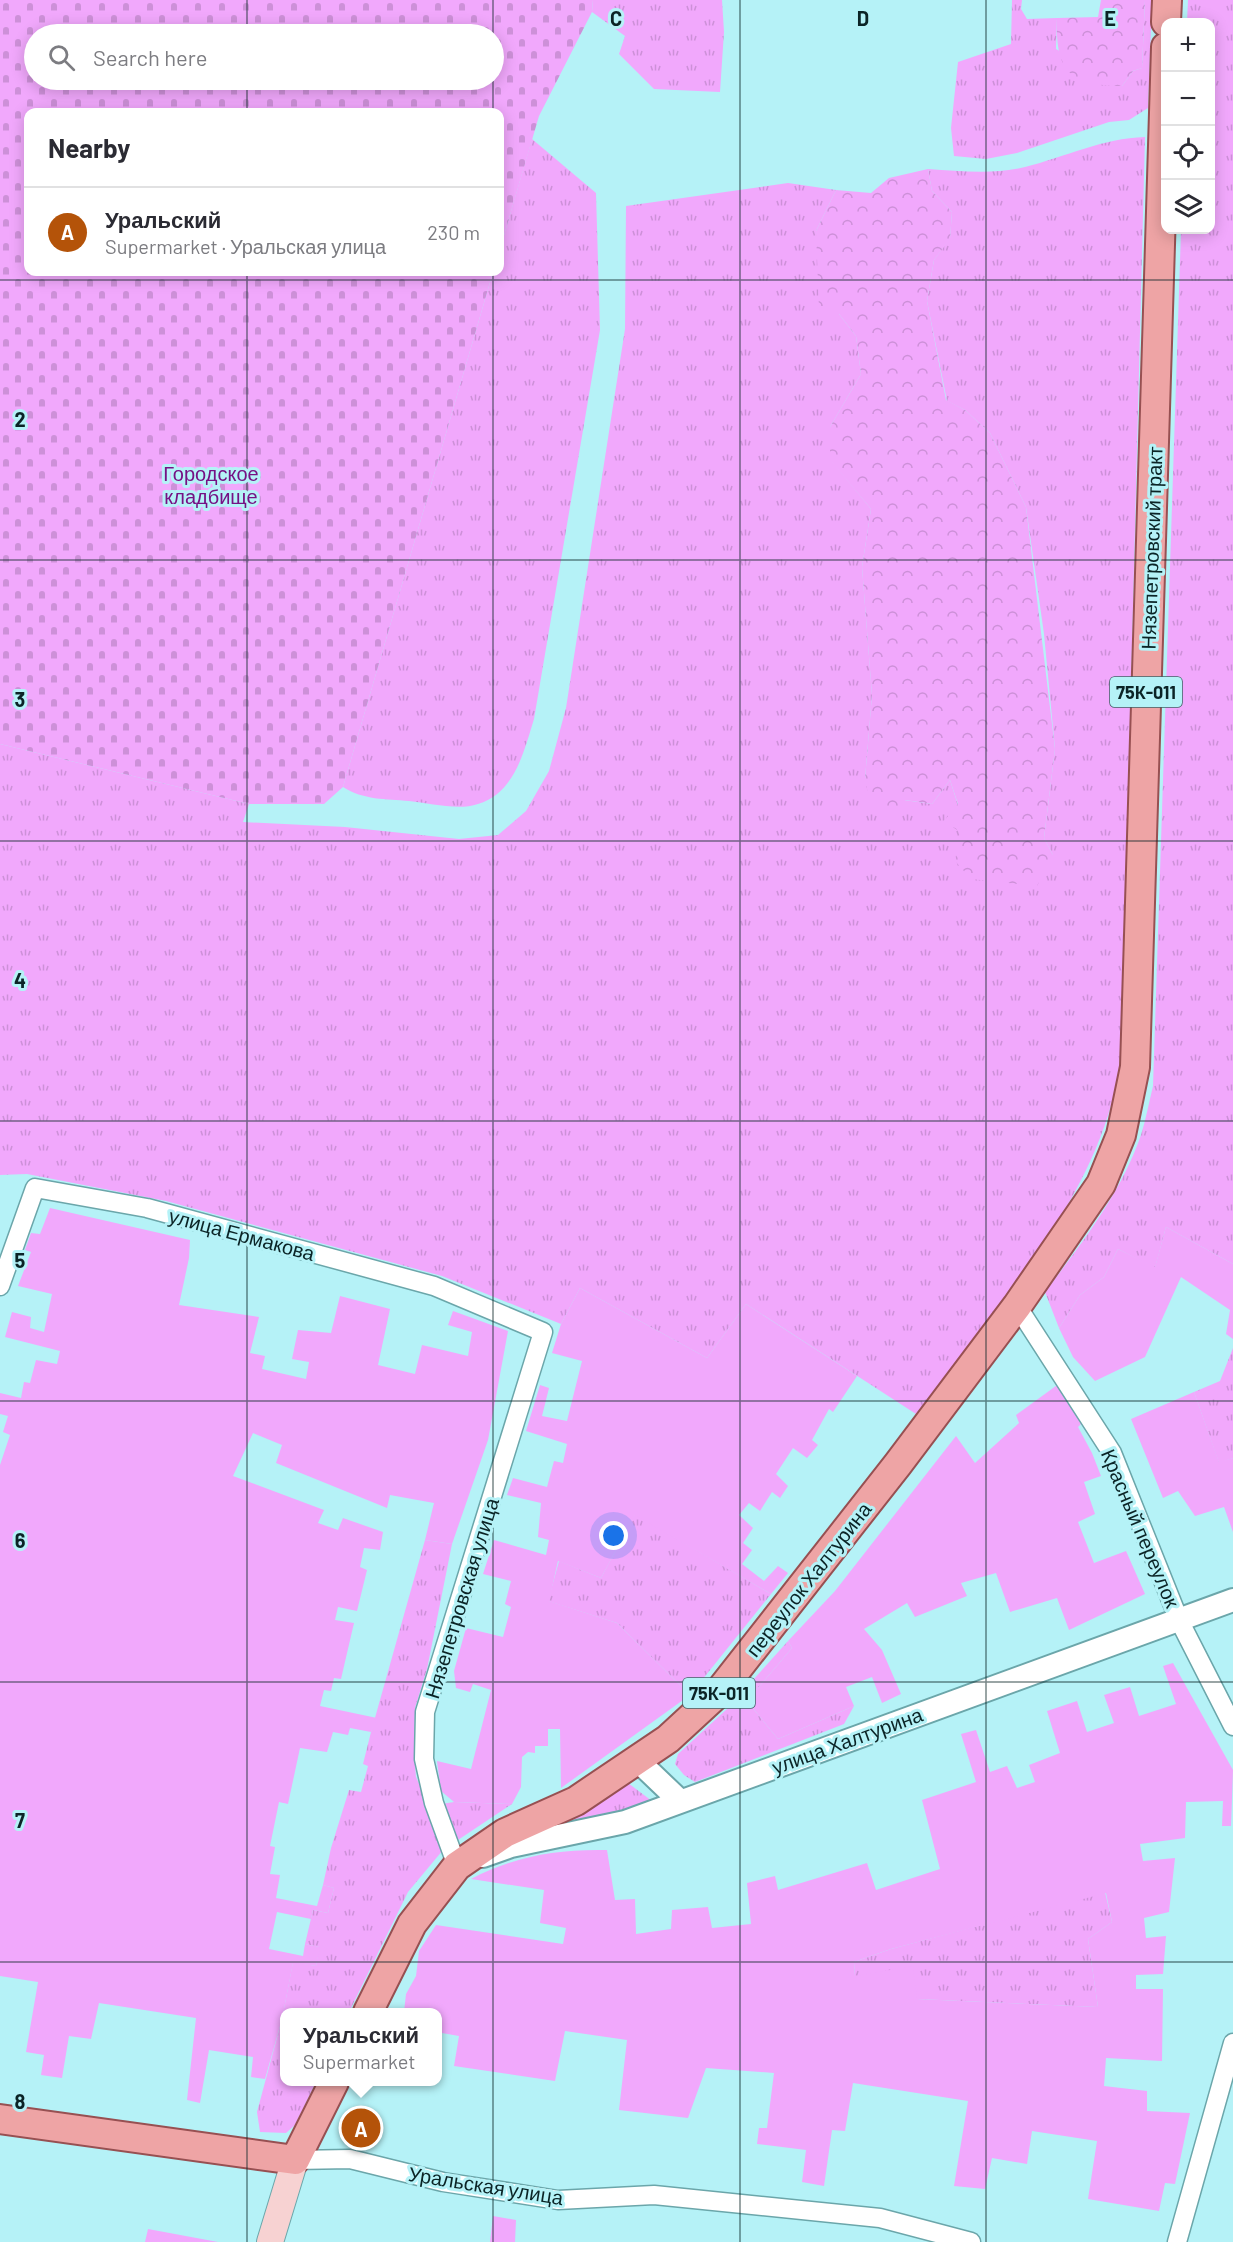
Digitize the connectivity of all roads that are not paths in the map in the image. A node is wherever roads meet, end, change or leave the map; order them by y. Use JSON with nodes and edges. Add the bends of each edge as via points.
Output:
{"nodes":[{"id":1,"x":1167,"y":0,"type":"edge"},
{"id":2,"x":1166,"y":18,"type":"edge"},
{"id":3,"x":1165,"y":72,"type":"edge"},
{"id":4,"x":0,"y":1286,"type":"edge"},
{"id":5,"x":1017,"y":1306,"type":"junction"},
{"id":6,"x":543,"y":1332,"type":"joint"},
{"id":7,"x":1233,"y":1600,"type":"edge"},
{"id":8,"x":1179,"y":1620,"type":"junction"},
{"id":9,"x":1233,"y":1726,"type":"edge"},
{"id":10,"x":638,"y":1760,"type":"junction"},
{"id":11,"x":680,"y":1801,"type":"junction"},
{"id":12,"x":457,"y":1866,"type":"junction"},
{"id":13,"x":370,"y":2008,"type":"edge"},
{"id":14,"x":1233,"y":2043,"type":"edge"},
{"id":15,"x":332,"y":2086,"type":"edge"},
{"id":16,"x":0,"y":2119,"type":"edge"},
{"id":17,"x":295,"y":2160,"type":"junction"},
{"id":18,"x":270,"y":2242,"type":"edge"},
{"id":19,"x":971,"y":2242,"type":"edge"},
{"id":20,"x":1177,"y":2242,"type":"edge"}],
"edges":[{"from":1,"to":2,"type":"main road"},
{"from":3,"to":5,"type":"main road","name":"Нязепетровский тракт","number":"75К-011","via":[[1135,1067],[1121,1135],[1101,1184]]},
{"from":4,"to":6,"type":"street","name":"улица Ермакова","via":[[35,1188],[147,1208],[434,1286]]},
{"from":5,"to":8,"type":"street","name":"Красный переулок","via":[[1112,1453]]},
{"from":5,"to":10,"type":"main road","name":"переулок Халтурина","number":"75К-011","via":[[719,1692],[668,1739]]},
{"from":6,"to":12,"type":"street","name":"Нязепетровская улица","via":[[425,1712],[424,1759],[434,1803]]},
{"from":7,"to":8,"type":"street","name":"улица Халтурина"},
{"from":8,"to":9,"type":"street","name":"Красный переулок"},
{"from":8,"to":11,"type":"street","name":"улица Халтурина"},
{"from":10,"to":11,"type":"street"},
{"from":10,"to":12,"type":"main road","name":"переулок Халтурина","number":"75К-011","via":[[576,1801],[505,1833]]},
{"from":11,"to":12,"type":"street","name":"улица Халтурина","via":[[624,1822],[511,1846]]},
{"from":12,"to":13,"type":"main road","name":"переулок Халтурина","number":"75К-011","via":[[412,1924]]},
{"from":14,"to":20,"type":"street"},
{"from":15,"to":17,"type":"main road"},
{"from":16,"to":17,"type":"main road","name":"Уральская улица"},
{"from":17,"to":18,"type":"main road"},
{"from":17,"to":19,"type":"street","name":"Уральская улица","via":[[350,2159],[443,2182],[558,2200],[654,2195],[880,2218]]}]}
